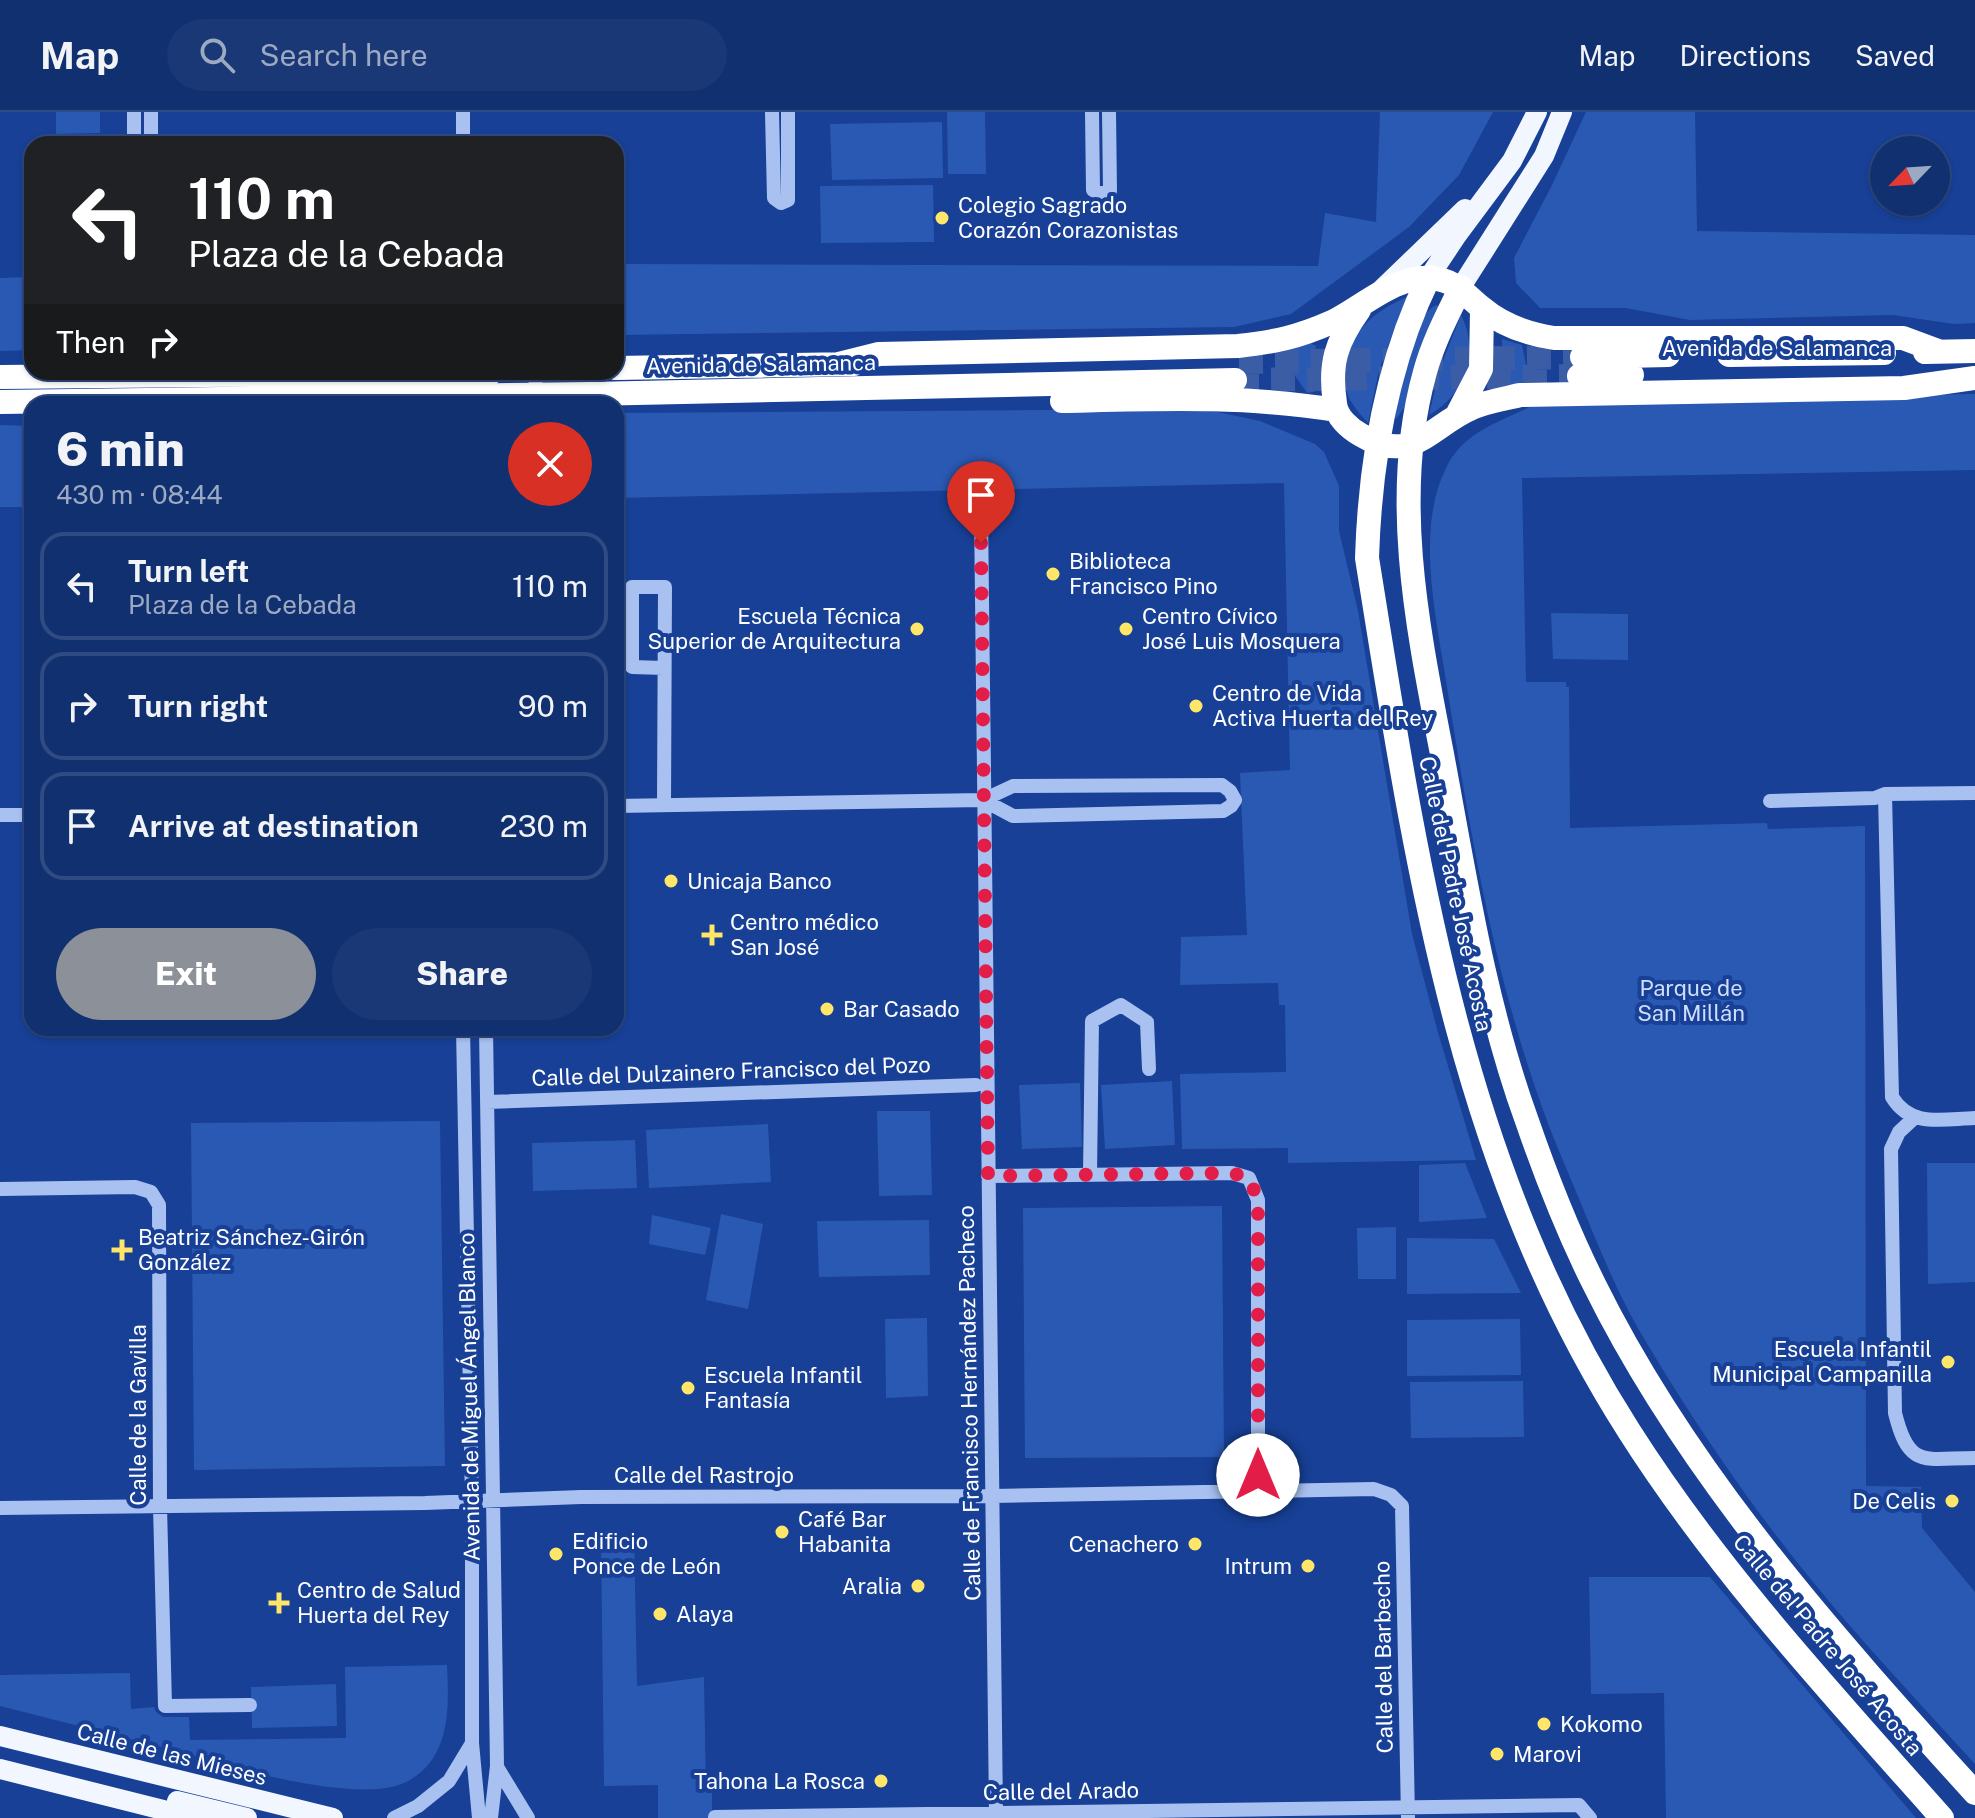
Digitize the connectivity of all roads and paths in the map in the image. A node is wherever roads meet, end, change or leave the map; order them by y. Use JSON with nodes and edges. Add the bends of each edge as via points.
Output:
{"nodes":[{"id":1,"x":134,"y":112,"type":"edge"},
{"id":2,"x":151,"y":112,"type":"edge"},
{"id":3,"x":463,"y":112,"type":"edge"},
{"id":4,"x":772,"y":112,"type":"edge"},
{"id":5,"x":788,"y":112,"type":"edge"},
{"id":6,"x":1092,"y":112,"type":"edge"},
{"id":7,"x":1109,"y":112,"type":"edge"},
{"id":8,"x":1537,"y":112,"type":"edge"},
{"id":9,"x":1562,"y":112,"type":"edge"},
{"id":10,"x":134,"y":136,"type":"edge"},
{"id":11,"x":151,"y":136,"type":"edge"},
{"id":12,"x":463,"y":136,"type":"edge"},
{"id":13,"x":1490,"y":189,"type":"junction"},
{"id":14,"x":1429,"y":277,"type":"junction"},
{"id":15,"x":1461,"y":287,"type":"junction"},
{"id":16,"x":1369,"y":300,"type":"junction"},
{"id":17,"x":1482,"y":309,"type":"junction"},
{"id":18,"x":1938,"y":351,"type":"junction"},
{"id":19,"x":1975,"y":351,"type":"edge"},
{"id":20,"x":839,"y":364,"type":"junction"},
{"id":21,"x":624,"y":368,"type":"edge"},
{"id":22,"x":1975,"y":375,"type":"edge"},
{"id":23,"x":0,"y":377,"type":"edge"},
{"id":24,"x":24,"y":377,"type":"edge"},
{"id":25,"x":367,"y":380,"type":"edge"},
{"id":26,"x":444,"y":380,"type":"edge"},
{"id":27,"x":402,"y":387,"type":"edge"},
{"id":28,"x":841,"y":389,"type":"junction"},
{"id":29,"x":535,"y":390,"type":"edge"},
{"id":30,"x":342,"y":396,"type":"edge"},
{"id":31,"x":0,"y":402,"type":"edge"},
{"id":32,"x":24,"y":402,"type":"edge"},
{"id":33,"x":1336,"y":410,"type":"junction"},
{"id":34,"x":1457,"y":415,"type":"junction"},
{"id":35,"x":1376,"y":444,"type":"junction"},
{"id":36,"x":1412,"y":445,"type":"junction"},
{"id":37,"x":981,"y":511,"type":"dead end"},
{"id":38,"x":664,"y":668,"type":"junction"},
{"id":39,"x":1975,"y":793,"type":"edge"},
{"id":40,"x":1885,"y":794,"type":"junction"},
{"id":41,"x":983,"y":800,"type":"junction"},
{"id":42,"x":1770,"y":801,"type":"dead end"},
{"id":43,"x":664,"y":805,"type":"junction"},
{"id":44,"x":624,"y":806,"type":"edge"},
{"id":45,"x":0,"y":815,"type":"edge"},
{"id":46,"x":24,"y":815,"type":"edge"},
{"id":47,"x":463,"y":1036,"type":"edge"},
{"id":48,"x":486,"y":1036,"type":"edge"},
{"id":49,"x":1149,"y":1069,"type":"dead end"},
{"id":50,"x":976,"y":1085,"type":"dead end"},
{"id":51,"x":487,"y":1102,"type":"junction"},
{"id":52,"x":1975,"y":1118,"type":"edge"},
{"id":53,"x":1913,"y":1119,"type":"junction"},
{"id":54,"x":1090,"y":1174,"type":"junction"},
{"id":55,"x":988,"y":1176,"type":"junction"},
{"id":56,"x":0,"y":1189,"type":"edge"},
{"id":57,"x":1975,"y":1458,"type":"edge"},
{"id":58,"x":1258,"y":1492,"type":"junction"},
{"id":59,"x":993,"y":1496,"type":"junction"},
{"id":60,"x":492,"y":1499,"type":"junction"},
{"id":61,"x":472,"y":1501,"type":"junction"},
{"id":62,"x":160,"y":1506,"type":"junction"},
{"id":63,"x":1402,"y":1506,"type":"joint"},
{"id":64,"x":0,"y":1508,"type":"edge"},
{"id":65,"x":250,"y":1705,"type":"dead end"},
{"id":66,"x":0,"y":1736,"type":"edge"},
{"id":67,"x":472,"y":1743,"type":"junction"},
{"id":68,"x":497,"y":1766,"type":"junction"},
{"id":69,"x":0,"y":1769,"type":"edge"},
{"id":70,"x":1975,"y":1793,"type":"edge"},
{"id":71,"x":123,"y":1800,"type":"junction"},
{"id":72,"x":996,"y":1813,"type":"junction"},
{"id":73,"x":1408,"y":1813,"type":"edge"},
{"id":74,"x":715,"y":1817,"type":"edge"},
{"id":75,"x":195,"y":1818,"type":"edge"},
{"id":76,"x":247,"y":1818,"type":"edge"},
{"id":77,"x":333,"y":1818,"type":"edge"},
{"id":78,"x":394,"y":1818,"type":"edge"},
{"id":79,"x":479,"y":1818,"type":"edge"},
{"id":80,"x":491,"y":1818,"type":"edge"},
{"id":81,"x":528,"y":1818,"type":"edge"},
{"id":82,"x":1590,"y":1818,"type":"edge"},
{"id":83,"x":1942,"y":1818,"type":"edge"}],
"edges":[{"from":1,"to":10,"type":"street"},
{"from":2,"to":11,"type":"street"},
{"from":3,"to":12,"type":"street"},
{"from":4,"to":5,"type":"street","via":[[774,198],[781,203],[788,200]]},
{"from":6,"to":7,"type":"street","via":[[1093,190],[1100,193],[1110,191]]},
{"from":8,"to":13,"type":"main road","via":[[1512,161]]},
{"from":9,"to":15,"type":"main road","via":[[1544,156]]},
{"from":13,"to":14,"type":"main road"},
{"from":13,"to":16,"type":"main road"},
{"from":14,"to":15,"type":"highway"},
{"from":14,"to":16,"type":"highway","via":[[1396,285]]},
{"from":14,"to":35,"type":"highway","name":"Calle del Padre José Acosta","via":[[1404,335]]},
{"from":15,"to":17,"type":"highway"},
{"from":15,"to":36,"type":"highway","name":"Calle del Padre José Acosta","via":[[1425,369]]},
{"from":16,"to":20,"type":"highway","via":[[1285,341],[879,354]]},
{"from":16,"to":33,"type":"highway","via":[[1337,347],[1332,371]]},
{"from":17,"to":18,"type":"highway","via":[[1529,334],[1554,338],[1903,338]]},
{"from":17,"to":34,"type":"highway","via":[[1481,369]]},
{"from":18,"to":19,"type":"highway","name":"Avenida de Salamanca"},
{"from":18,"to":22,"type":"highway","name":"Avenida de Salamanca","via":[[1581,366]]},
{"from":20,"to":21,"type":"highway","name":"Avenida de Salamanca"},
{"from":20,"to":28,"type":"highway","name":"Avenida de Salamanca","via":[[1237,371]]},
{"from":22,"to":34,"type":"highway","via":[[1904,388],[1520,395]]},
{"from":23,"to":24,"type":"highway","name":"Avenida de Salamanca"},
{"from":25,"to":27,"type":"highway","name":"Avenida de Salamanca"},
{"from":26,"to":27,"type":"highway","name":"Avenida de Salamanca"},
{"from":27,"to":29,"type":"highway","name":"Avenida de Salamanca"},
{"from":27,"to":30,"type":"highway","name":"Avenida de Salamanca"},
{"from":28,"to":29,"type":"highway","name":"Avenida de Salamanca"},
{"from":28,"to":33,"type":"highway","via":[[899,401],[1208,399],[1280,401]]},
{"from":31,"to":32,"type":"highway","name":"Avenida de Salamanca"},
{"from":33,"to":35,"type":"highway","via":[[1352,430]]},
{"from":34,"to":36,"type":"highway"},
{"from":35,"to":36,"type":"highway"},
{"from":35,"to":83,"type":"highway","name":"Calle del Padre José Acosta","via":[[1367,558],[1433,938],[1486,1129],[1531,1248],[1629,1431],[1683,1507],[1782,1637]]},
{"from":36,"to":70,"type":"highway","name":"Calle del Padre José Acosta","via":[[1411,571],[1476,936],[1526,1119],[1563,1215],[1633,1355],[1716,1483],[1861,1665]]},
{"from":37,"to":41,"type":"street","name":"Calle de Francisco Hernández Pacheco"},
{"from":38,"to":38,"type":"street","via":[[665,587],[632,587],[632,667]]},
{"from":38,"to":43,"type":"street"},
{"from":39,"to":40,"type":"street"},
{"from":40,"to":42,"type":"street"},
{"from":40,"to":53,"type":"street","via":[[1892,1097]]},
{"from":41,"to":41,"type":"street","via":[[1013,816],[1223,811],[1235,800],[1222,785],[1013,786]]},
{"from":41,"to":43,"type":"street"},
{"from":41,"to":55,"type":"street","name":"Calle de Francisco Hernández Pacheco"},
{"from":43,"to":44,"type":"street"},
{"from":45,"to":46,"type":"street"},
{"from":47,"to":61,"type":"street","name":"Avenida de Miguel Ángel Blanco"},
{"from":48,"to":51,"type":"street","name":"Avenida de Miguel Ángel Blanco"},
{"from":49,"to":54,"type":"street","via":[[1147,1022],[1121,1005],[1092,1021]]},
{"from":50,"to":51,"type":"street","name":"Calle del Dulzainero Francisco del Pozo"},
{"from":51,"to":60,"type":"street","name":"Avenida de Miguel Ángel Blanco"},
{"from":52,"to":53,"type":"street"},
{"from":53,"to":57,"type":"street","via":[[1891,1149],[1895,1413],[1909,1451],[1924,1458]]},
{"from":54,"to":55,"type":"street"},
{"from":54,"to":58,"type":"street","via":[[1232,1173],[1249,1178],[1258,1200]]},
{"from":55,"to":59,"type":"street","name":"Calle de Francisco Hernández Pacheco"},
{"from":56,"to":62,"type":"street","name":"Calle de la Gavilla","via":[[135,1187],[151,1192],[159,1205]]},
{"from":58,"to":59,"type":"street","name":"Calle del Rastrojo"},
{"from":58,"to":63,"type":"street","name":"Calle del Rastrojo","via":[[1374,1489]]},
{"from":59,"to":60,"type":"street","name":"Calle del Rastrojo"},
{"from":59,"to":72,"type":"street","name":"Calle de Francisco Hernández Pacheco"},
{"from":60,"to":61,"type":"street","name":"Calle del Rastrojo"},
{"from":60,"to":68,"type":"street","name":"Avenida de Miguel Ángel Blanco"},
{"from":61,"to":62,"type":"street","name":"Calle del Rastrojo"},
{"from":61,"to":67,"type":"street","name":"Avenida de Miguel Ángel Blanco"},
{"from":62,"to":64,"type":"street","name":"Calle del Rastrojo"},
{"from":62,"to":65,"type":"street","name":"Calle de la Gavilla","via":[[165,1706]]},
{"from":63,"to":73,"type":"street","name":"Calle del Barbecho"},
{"from":66,"to":77,"type":"main road","name":"Calle de las Mieses"},
{"from":67,"to":78,"type":"street","via":[[449,1781]]},
{"from":67,"to":79,"type":"street","name":"Avenida de Miguel Ángel Blanco"},
{"from":68,"to":80,"type":"street","name":"Avenida de Miguel Ángel Blanco"},
{"from":68,"to":81,"type":"street","name":"Avenida de Miguel Ángel Blanco"},
{"from":69,"to":71,"type":"main road"},
{"from":71,"to":75,"type":"main road"},
{"from":71,"to":76,"type":"main road","via":[[152,1795]]},
{"from":72,"to":73,"type":"street","name":"Calle del Arado"},
{"from":72,"to":74,"type":"street","name":"Calle del Arado"},
{"from":73,"to":82,"type":"street","via":[[1579,1805]]}]}
